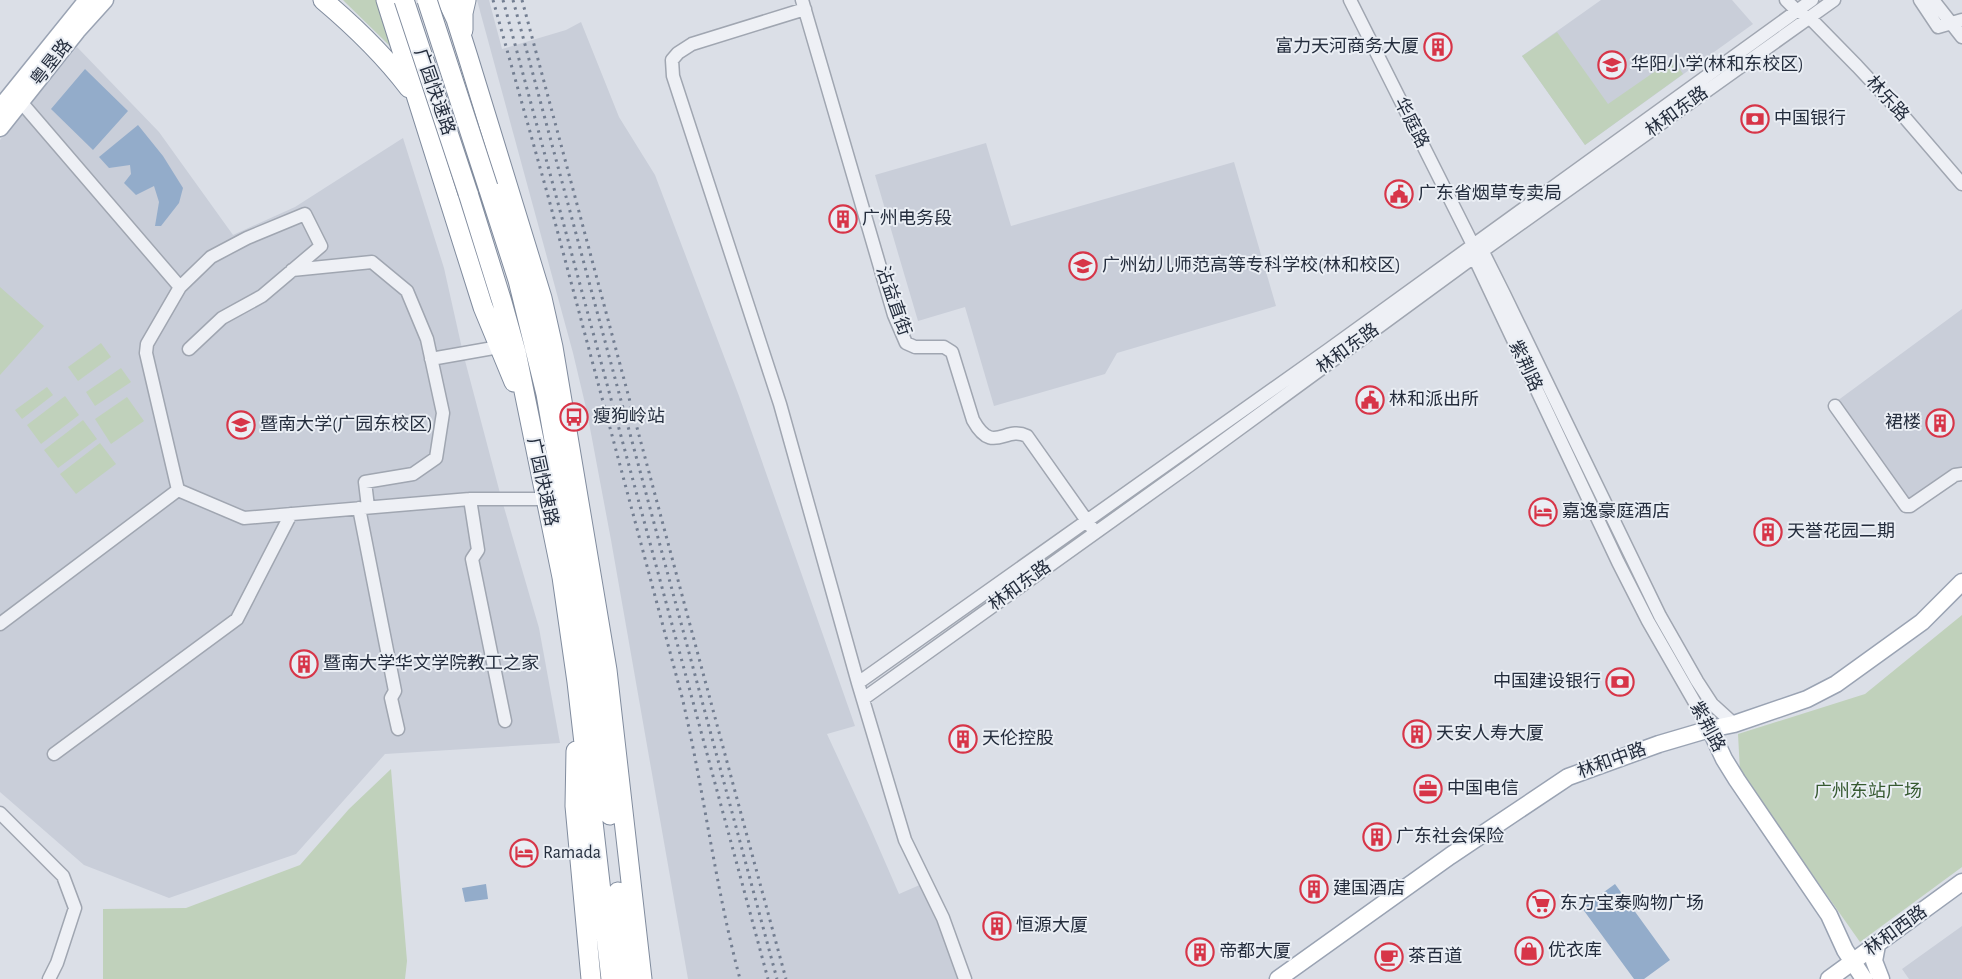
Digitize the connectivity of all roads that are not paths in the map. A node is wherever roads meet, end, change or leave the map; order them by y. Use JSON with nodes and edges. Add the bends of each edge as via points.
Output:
{"nodes":[{"id":1,"x":75,"y":0,"type":"edge"},
{"id":2,"x":87,"y":0,"type":"edge"},
{"id":3,"x":105,"y":0,"type":"edge"},
{"id":4,"x":323,"y":0,"type":"edge"},
{"id":5,"x":386,"y":0,"type":"edge"},
{"id":6,"x":404,"y":0,"type":"edge"},
{"id":7,"x":427,"y":0,"type":"edge"},
{"id":8,"x":447,"y":0,"type":"edge"},
{"id":9,"x":466,"y":0,"type":"edge"},
{"id":10,"x":1350,"y":0,"type":"edge"},
{"id":11,"x":1786,"y":0,"type":"edge"},
{"id":12,"x":1834,"y":0,"type":"edge"},
{"id":13,"x":1920,"y":0,"type":"edge"},
{"id":14,"x":1933,"y":0,"type":"edge"},
{"id":15,"x":804,"y":4,"type":"edge"},
{"id":16,"x":1805,"y":7,"type":"edge"},
{"id":17,"x":71,"y":20,"type":"junction"},
{"id":18,"x":1962,"y":20,"type":"edge"},
{"id":19,"x":1962,"y":37,"type":"edge"},
{"id":20,"x":464,"y":44,"type":"junction"},
{"id":21,"x":404,"y":56,"type":"junction"},
{"id":22,"x":416,"y":98,"type":"junction"},
{"id":23,"x":21,"y":102,"type":"junction"},
{"id":24,"x":0,"y":108,"type":"edge"},
{"id":25,"x":0,"y":128,"type":"edge"},
{"id":26,"x":1962,"y":184,"type":"edge"},
{"id":27,"x":1477,"y":251,"type":"junction"},
{"id":28,"x":292,"y":270,"type":"junction"},
{"id":29,"x":180,"y":287,"type":"junction"},
{"id":30,"x":499,"y":347,"type":"junction"},
{"id":31,"x":190,"y":349,"type":"dead end"},
{"id":32,"x":431,"y":359,"type":"junction"},
{"id":33,"x":1835,"y":406,"type":"dead end"},
{"id":34,"x":529,"y":417,"type":"junction"},
{"id":35,"x":560,"y":472,"type":"junction"},
{"id":36,"x":1962,"y":474,"type":"edge"},
{"id":37,"x":178,"y":490,"type":"junction"},
{"id":38,"x":470,"y":498,"type":"junction"},
{"id":39,"x":546,"y":499,"type":"junction"},
{"id":40,"x":363,"y":507,"type":"junction"},
{"id":41,"x":291,"y":514,"type":"junction"},
{"id":42,"x":1087,"y":522,"type":"junction"},
{"id":43,"x":1095,"y":532,"type":"junction"},
{"id":44,"x":1962,"y":582,"type":"edge"},
{"id":45,"x":0,"y":624,"type":"edge"},
{"id":46,"x":602,"y":635,"type":"junction"},
{"id":47,"x":858,"y":683,"type":"junction"},
{"id":48,"x":863,"y":699,"type":"junction"},
{"id":49,"x":580,"y":718,"type":"junction"},
{"id":50,"x":505,"y":721,"type":"dead end"},
{"id":51,"x":1734,"y":724,"type":"junction"},
{"id":52,"x":398,"y":729,"type":"dead end"},
{"id":53,"x":1710,"y":729,"type":"junction"},
{"id":54,"x":54,"y":754,"type":"dead end"},
{"id":55,"x":0,"y":813,"type":"edge"},
{"id":56,"x":1962,"y":882,"type":"edge"},
{"id":57,"x":615,"y":939,"type":"junction"},
{"id":58,"x":1876,"y":945,"type":"junction"},
{"id":59,"x":1852,"y":962,"type":"junction"},
{"id":60,"x":49,"y":979,"type":"edge"},
{"id":61,"x":591,"y":979,"type":"edge"},
{"id":62,"x":611,"y":979,"type":"edge"},
{"id":63,"x":627,"y":979,"type":"edge"},
{"id":64,"x":642,"y":979,"type":"edge"},
{"id":65,"x":965,"y":979,"type":"edge"},
{"id":66,"x":1278,"y":979,"type":"edge"},
{"id":67,"x":1829,"y":979,"type":"edge"},
{"id":68,"x":1864,"y":979,"type":"edge"},
{"id":69,"x":1881,"y":979,"type":"edge"}],
"edges":[{"from":1,"to":17,"type":"street"},
{"from":2,"to":17,"type":"main road","name":"粤垦路"},
{"from":3,"to":23,"type":"main road","name":"粤垦路"},
{"from":4,"to":22,"type":"highway","via":[[382,55]]},
{"from":5,"to":21,"type":"highway"},
{"from":6,"to":34,"type":"highway","name":"广园快速路","bridge":true,"via":[[502,302]]},
{"from":7,"to":35,"type":"highway","name":"广园快速路","bridge":true,"via":[[518,280],[536,348]]},
{"from":8,"to":20,"type":"highway"},
{"from":9,"to":20,"type":"highway"},
{"from":10,"to":27,"type":"street","name":"华庭路"},
{"from":11,"to":16,"type":"street","name":"林乐路"},
{"from":12,"to":16,"type":"street","name":"林和东路"},
{"from":13,"to":18,"type":"street","via":[[1938,27]]},
{"from":14,"to":19,"type":"street"},
{"from":15,"to":42,"type":"street","name":"沾益直街","via":[[894,315],[906,343],[915,347],[944,346],[952,352],[978,429],[986,436],[998,439],[1022,433],[1026,436]]},
{"from":15,"to":47,"type":"street","via":[[692,44],[672,60],[673,76],[780,404]]},
{"from":16,"to":26,"type":"street","name":"林乐路"},
{"from":16,"to":27,"type":"street","name":"林和东路"},
{"from":17,"to":24,"type":"main road","name":"粤垦路"},
{"from":20,"to":21,"type":"highway","via":[[445,31],[433,30],[419,34]]},
{"from":20,"to":46,"type":"highway","via":[[542,298]]},
{"from":21,"to":22,"type":"highway"},
{"from":22,"to":30,"type":"highway","via":[[483,307]]},
{"from":23,"to":25,"type":"main road","name":"粤垦路"},
{"from":23,"to":29,"type":"street"},
{"from":27,"to":42,"type":"street","name":"林和东路"},
{"from":27,"to":43,"type":"street","name":"林和东路"},
{"from":27,"to":51,"type":"street","name":"紫荆路","via":[[1660,616],[1712,704]]},
{"from":27,"to":53,"type":"street","name":"紫荆路","via":[[1618,562]]},
{"from":28,"to":29,"type":"street","via":[[321,246],[305,214],[210,257]]},
{"from":28,"to":31,"type":"street","via":[[262,296],[222,318]]},
{"from":28,"to":32,"type":"street","via":[[372,262],[407,291],[427,339]]},
{"from":29,"to":37,"type":"street","via":[[147,344],[146,353]]},
{"from":30,"to":32,"type":"street"},
{"from":30,"to":34,"type":"highway"},
{"from":32,"to":40,"type":"street","via":[[442,413],[436,458],[413,474],[365,482]]},
{"from":33,"to":36,"type":"street","via":[[1906,506]]},
{"from":34,"to":39,"type":"highway","name":"广园快速路"},
{"from":35,"to":46,"type":"highway"},
{"from":35,"to":57,"type":"highway","name":"广园快速路","via":[[591,656]]},
{"from":37,"to":41,"type":"street","via":[[244,518]]},
{"from":37,"to":45,"type":"street"},
{"from":38,"to":39,"type":"street"},
{"from":38,"to":40,"type":"street"},
{"from":38,"to":50,"type":"street","via":[[478,550],[472,559]]},
{"from":39,"to":49,"type":"highway","name":"广园快速路","via":[[562,577]]},
{"from":40,"to":41,"type":"street"},
{"from":40,"to":52,"type":"street","via":[[395,691],[391,698]]},
{"from":41,"to":54,"type":"street","via":[[237,620]]},
{"from":42,"to":43,"type":"street","name":"沾益直街"},
{"from":42,"to":47,"type":"street","name":"林和东路"},
{"from":43,"to":48,"type":"street","name":"林和东路"},
{"from":44,"to":51,"type":"main road","name":"林和中路","via":[[1922,622],[1836,684],[1807,699]]},
{"from":46,"to":64,"type":"highway"},
{"from":47,"to":48,"type":"street"},
{"from":48,"to":65,"type":"street","via":[[905,840],[943,918]]},
{"from":49,"to":57,"type":"highway","name":"广园快速路"},
{"from":49,"to":61,"type":"highway","via":[[574,764],[575,806]]},
{"from":51,"to":53,"type":"main road","name":"林和中路"},
{"from":53,"to":59,"type":"main road","name":"紫荆路","via":[[1737,780],[1832,920]]},
{"from":53,"to":66,"type":"main road","name":"林和中路","via":[[1568,777],[1450,856]]},
{"from":55,"to":60,"type":"street","via":[[63,876],[75,908]]},
{"from":56,"to":58,"type":"main road","name":"林和西路"},
{"from":57,"to":62,"type":"highway","name":"广园快速路"},
{"from":57,"to":63,"type":"highway","name":"广园快速路"},
{"from":58,"to":59,"type":"main road","name":"林和西路"},
{"from":58,"to":69,"type":"main road","via":[[1874,960]]},
{"from":59,"to":67,"type":"main road","name":"林和西路"},
{"from":59,"to":68,"type":"main road","name":"紫荆路"}]}
